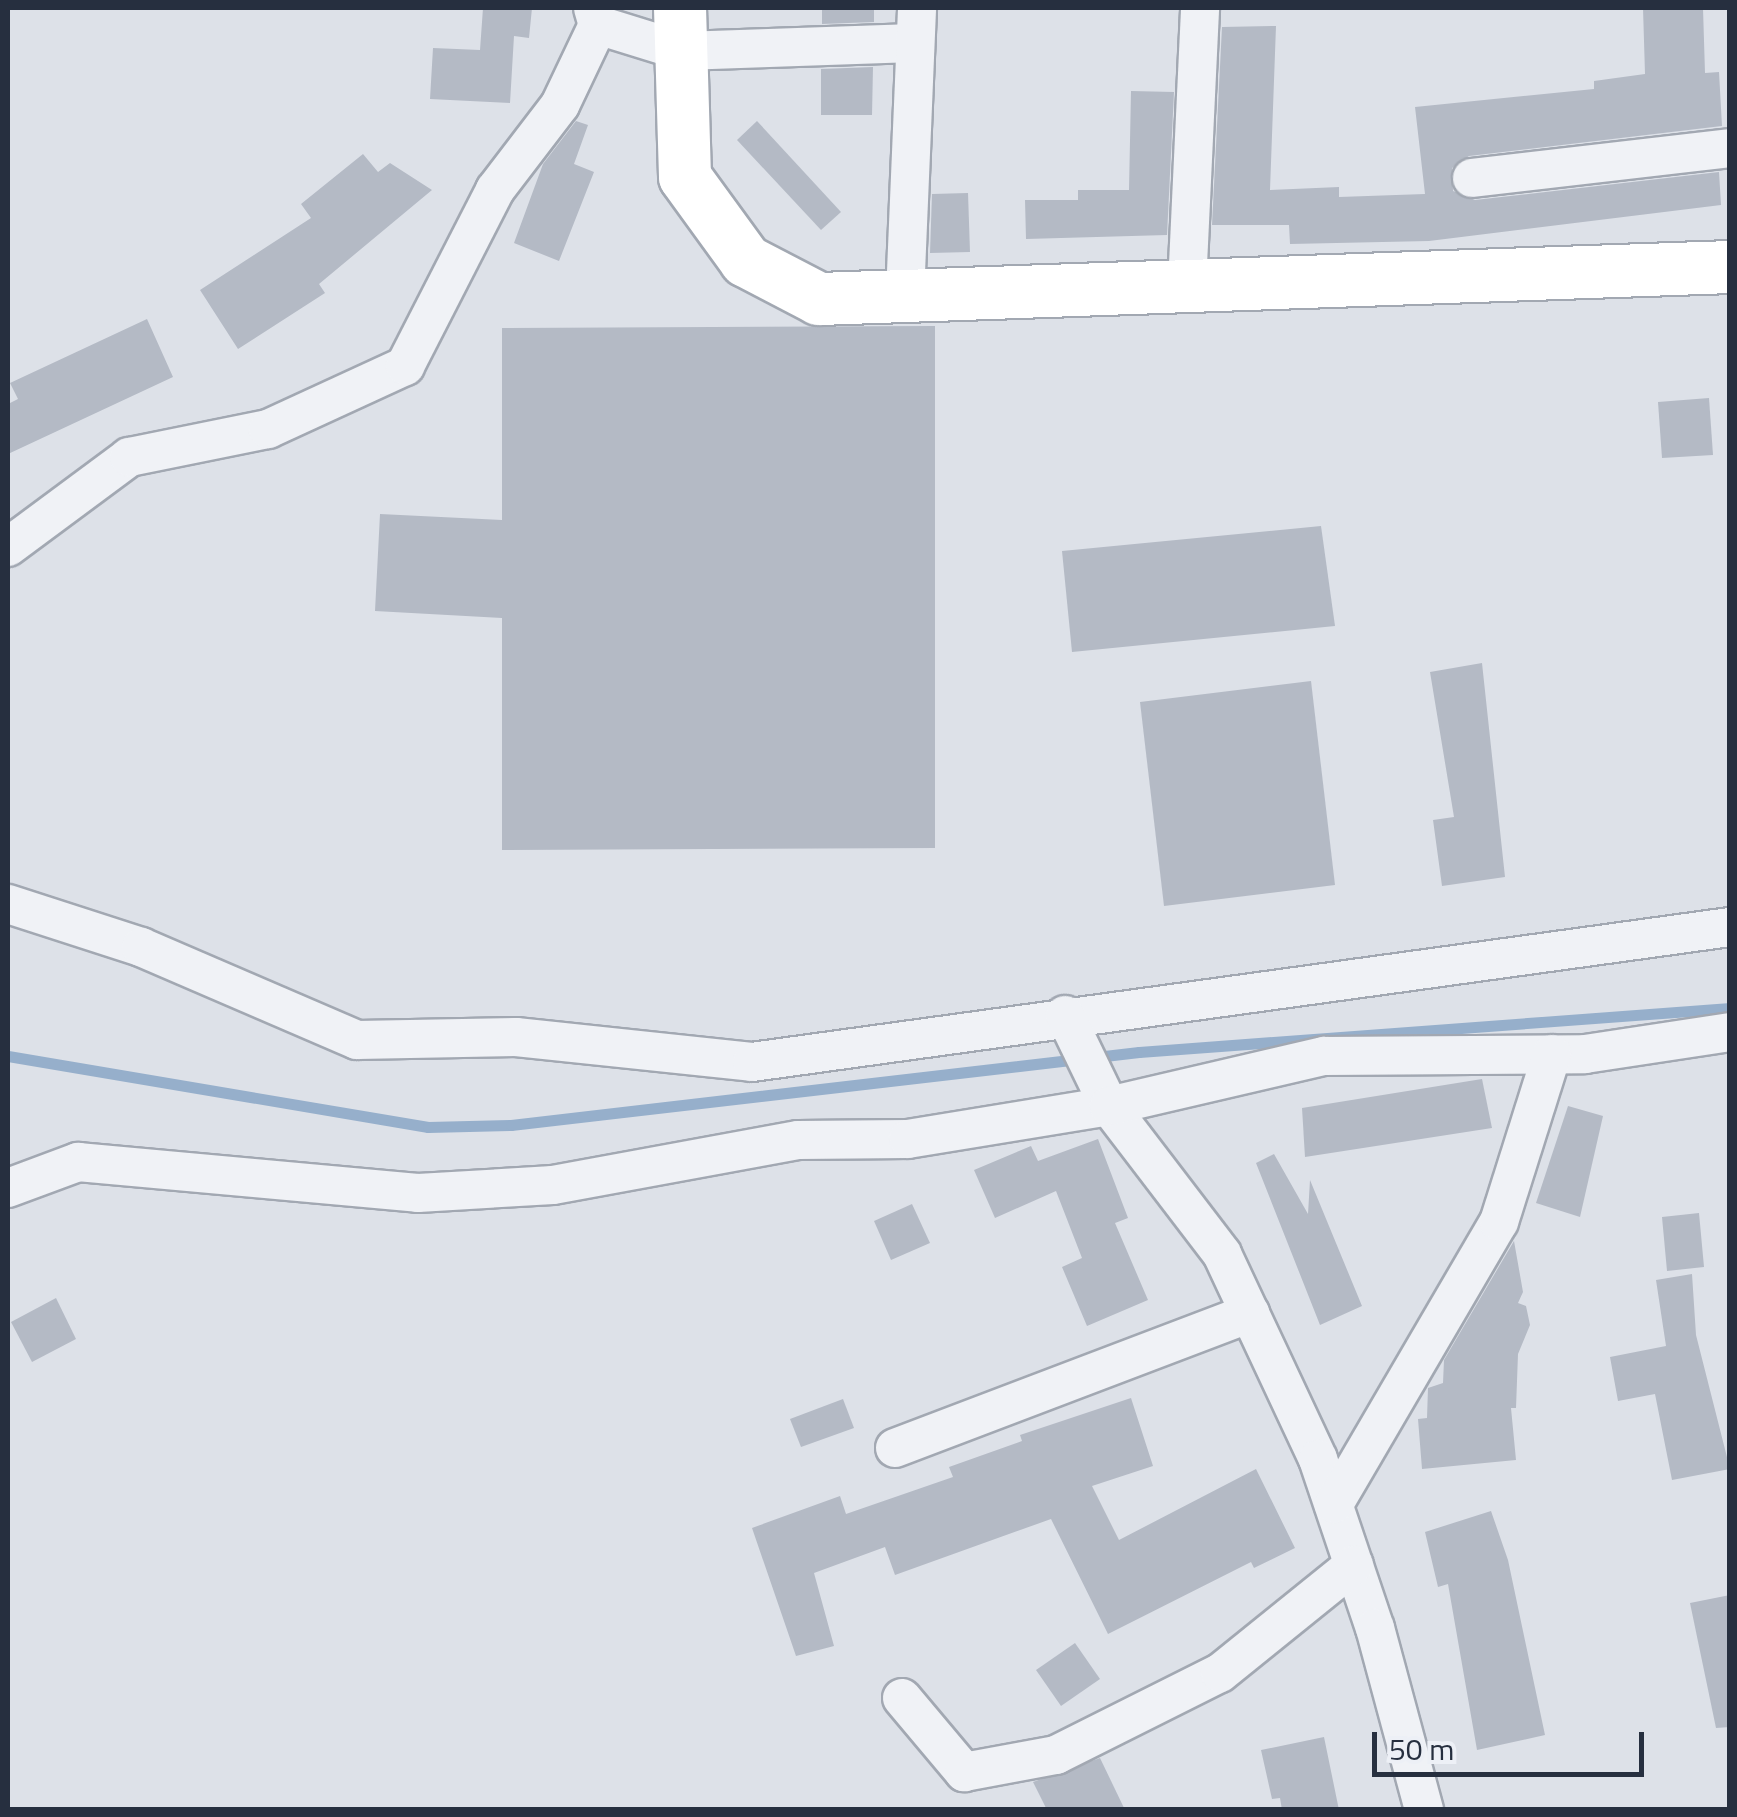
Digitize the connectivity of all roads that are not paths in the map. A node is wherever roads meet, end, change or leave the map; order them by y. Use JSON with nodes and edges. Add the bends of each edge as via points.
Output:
{"nodes":[{"id":1,"x":1200,"y":8,"type":"edge"},
{"id":2,"x":595,"y":16,"type":"edge"},
{"id":3,"x":916,"y":25,"type":"edge"},
{"id":4,"x":681,"y":29,"type":"edge"},
{"id":5,"x":1730,"y":148,"type":"edge"},
{"id":6,"x":1472,"y":178,"type":"dead end"},
{"id":7,"x":1730,"y":267,"type":"edge"},
{"id":8,"x":1188,"y":286,"type":"junction"},
{"id":9,"x":905,"y":296,"type":"junction"},
{"id":10,"x":8,"y":547,"type":"edge"},
{"id":11,"x":8,"y":904,"type":"edge"},
{"id":12,"x":1730,"y":927,"type":"edge"},
{"id":13,"x":1071,"y":1028,"type":"junction"},
{"id":14,"x":1730,"y":1032,"type":"edge"},
{"id":15,"x":1552,"y":1054,"type":"junction"},
{"id":16,"x":1104,"y":1097,"type":"junction"},
{"id":17,"x":8,"y":1188,"type":"edge"},
{"id":18,"x":1250,"y":1313,"type":"junction"},
{"id":19,"x":895,"y":1448,"type":"dead end"},
{"id":20,"x":1334,"y":1504,"type":"junction"},
{"id":21,"x":1354,"y":1565,"type":"junction"},
{"id":22,"x":902,"y":1698,"type":"dead end"},
{"id":23,"x":1424,"y":1810,"type":"edge"}],
"edges":[{"from":1,"to":8,"type":"street"},
{"from":2,"to":4,"type":"street"},
{"from":2,"to":10,"type":"street","via":[[560,105],[494,190],[404,366],[268,429],[129,458]]},
{"from":3,"to":4,"type":"street"},
{"from":3,"to":9,"type":"street"},
{"from":4,"to":9,"type":"street","via":[[685,177],[746,261],[819,299]]},
{"from":5,"to":6,"type":"street"},
{"from":7,"to":8,"type":"street"},
{"from":8,"to":9,"type":"street"},
{"from":11,"to":13,"type":"street","via":[[141,947],[357,1040],[516,1037],[752,1062]]},
{"from":12,"to":13,"type":"street"},
{"from":13,"to":16,"type":"street"},
{"from":14,"to":15,"type":"street"},
{"from":15,"to":16,"type":"street","via":[[1324,1056]]},
{"from":15,"to":20,"type":"street","via":[[1499,1222]]},
{"from":16,"to":17,"type":"street","via":[[908,1139],[798,1140],[553,1185],[418,1193],[78,1162]]},
{"from":16,"to":18,"type":"street","via":[[1222,1254]]},
{"from":18,"to":19,"type":"street"},
{"from":18,"to":20,"type":"street"},
{"from":20,"to":21,"type":"street"},
{"from":21,"to":22,"type":"street","via":[[1220,1673],[1056,1755],[964,1772]]},
{"from":21,"to":23,"type":"street"}]}
